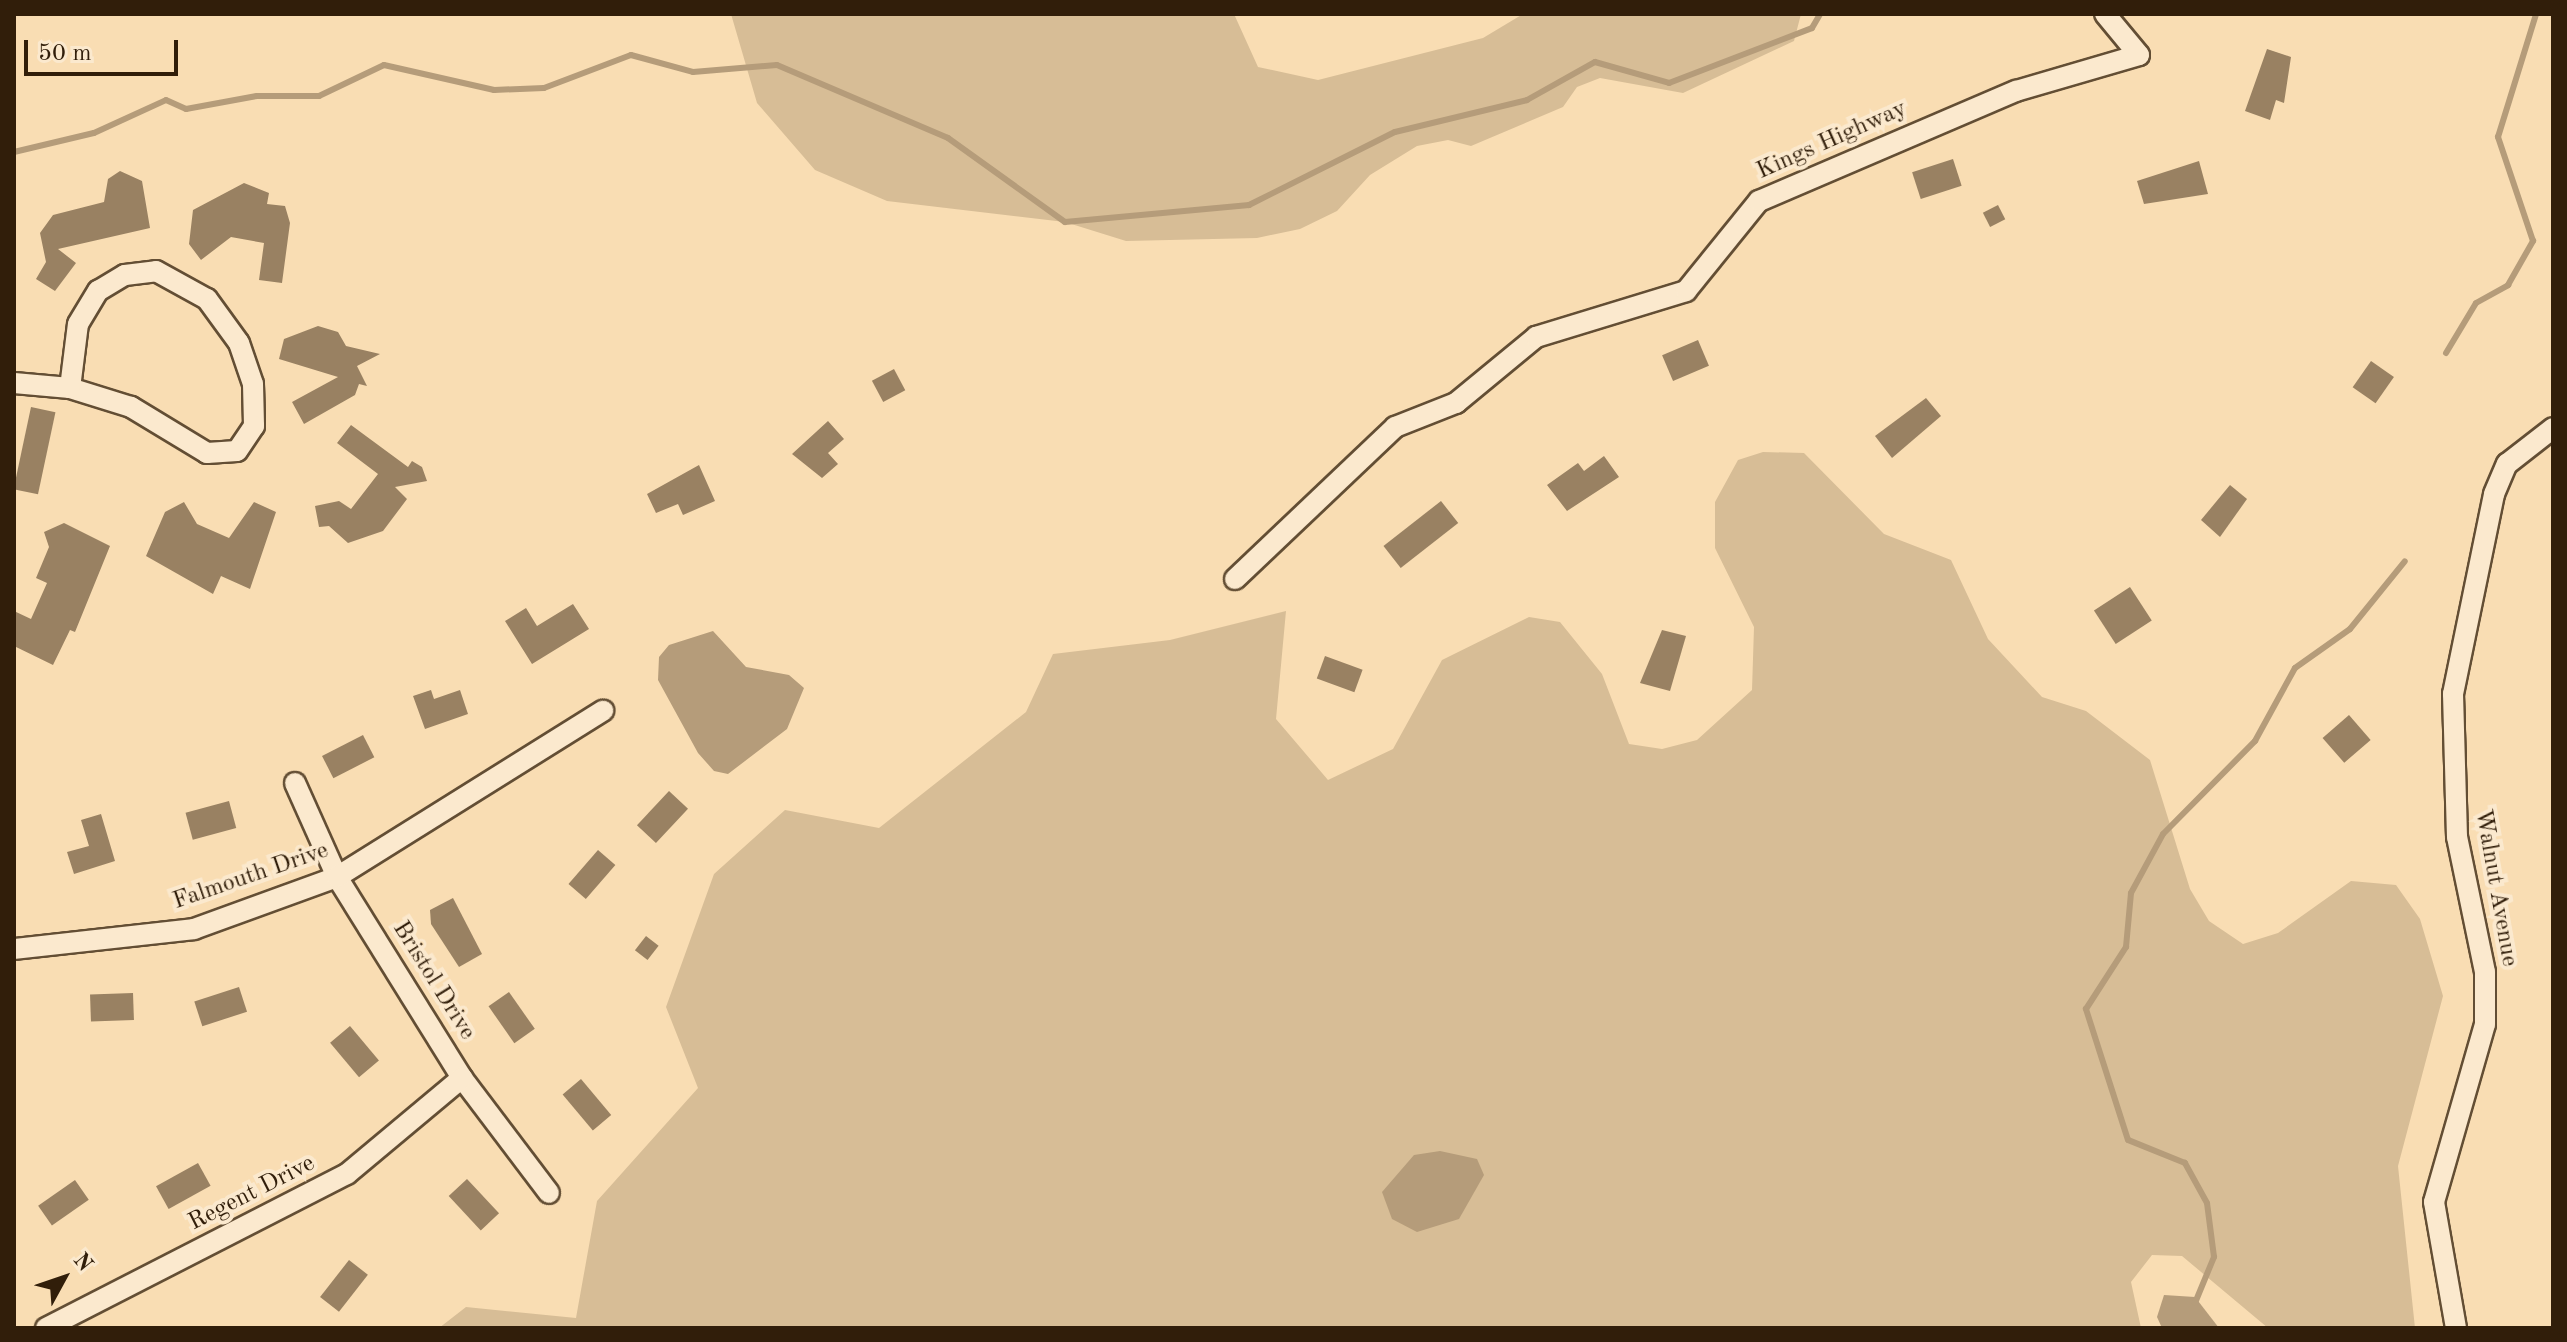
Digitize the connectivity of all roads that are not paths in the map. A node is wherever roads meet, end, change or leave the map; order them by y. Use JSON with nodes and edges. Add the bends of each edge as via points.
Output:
{"nodes":[{"id":1,"x":2105,"y":14,"type":"edge"},
{"id":2,"x":14,"y":383,"type":"edge"},
{"id":3,"x":70,"y":388,"type":"junction"},
{"id":4,"x":2553,"y":428,"type":"edge"},
{"id":5,"x":1235,"y":579,"type":"dead end"},
{"id":6,"x":603,"y":711,"type":"dead end"},
{"id":7,"x":295,"y":783,"type":"dead end"},
{"id":8,"x":337,"y":877,"type":"junction"},
{"id":9,"x":14,"y":949,"type":"edge"},
{"id":10,"x":462,"y":1078,"type":"junction"},
{"id":11,"x":549,"y":1193,"type":"dead end"},
{"id":12,"x":46,"y":1328,"type":"edge"},
{"id":13,"x":2456,"y":1328,"type":"edge"}],
"edges":[{"from":1,"to":5,"type":"street","name":"Kings Highway","via":[[2139,55],[2016,91],[1759,201],[1686,291],[1536,337],[1456,403],[1395,427]]},
{"from":2,"to":3,"type":"street"},
{"from":3,"to":3,"type":"street","via":[[131,407],[207,453],[237,451],[254,426],[253,384],[239,343],[207,299],[156,271],[125,275],[98,291],[78,324]]},
{"from":4,"to":13,"type":"street","name":"Walnut Avenue","via":[[2507,464],[2494,494],[2453,694],[2457,837],[2483,959],[2485,1024],[2434,1202]]},
{"from":6,"to":8,"type":"street","name":"Falmouth Drive"},
{"from":7,"to":8,"type":"street","name":"Bristol Drive"},
{"from":8,"to":9,"type":"street","name":"Falmouth Drive","via":[[194,929]]},
{"from":8,"to":10,"type":"street","name":"Bristol Drive"},
{"from":10,"to":11,"type":"street","name":"Bristol Drive"},
{"from":10,"to":12,"type":"street","name":"Regent Drive","via":[[347,1174]]}]}
